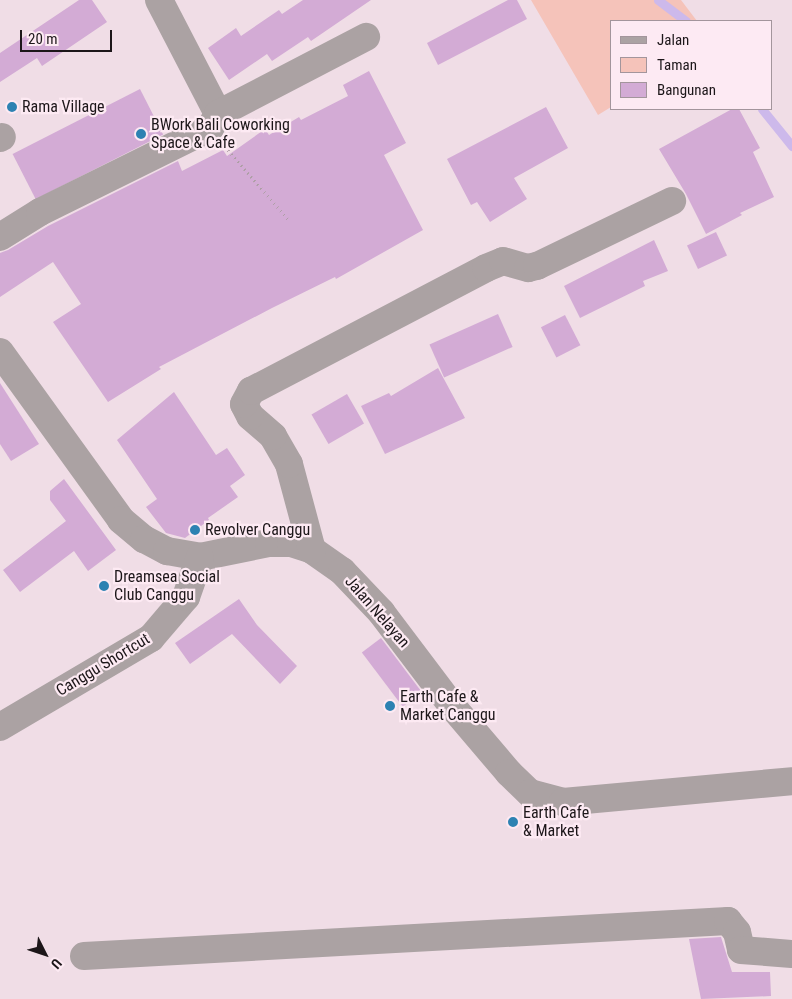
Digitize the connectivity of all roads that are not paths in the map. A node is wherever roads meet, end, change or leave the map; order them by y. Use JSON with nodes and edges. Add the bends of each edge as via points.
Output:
{"nodes":[{"id":1,"x":159,"y":0,"type":"edge"},
{"id":2,"x":366,"y":37,"type":"dead end"},
{"id":3,"x":214,"y":121,"type":"junction"},
{"id":4,"x":672,"y":201,"type":"dead end"},
{"id":5,"x":0,"y":237,"type":"edge"},
{"id":6,"x":0,"y":352,"type":"edge"},
{"id":7,"x":312,"y":550,"type":"junction"},
{"id":8,"x":200,"y":558,"type":"junction"},
{"id":9,"x":0,"y":727,"type":"edge"},
{"id":10,"x":792,"y":781,"type":"edge"},
{"id":11,"x":792,"y":954,"type":"edge"},
{"id":12,"x":84,"y":956,"type":"dead end"}],
"edges":[{"from":1,"to":3,"type":"street"},
{"from":2,"to":3,"type":"street"},
{"from":3,"to":5,"type":"street","via":[[40,212]]},
{"from":4,"to":7,"type":"street","via":[[536,266],[528,268],[503,261],[486,268],[251,391],[244,404],[250,416],[273,436],[289,464]]},
{"from":6,"to":8,"type":"street","name":"Jalan Nelayan","via":[[121,520],[144,539],[167,551]]},
{"from":7,"to":8,"type":"street","name":"Jalan Nelayan","via":[[291,543],[269,544]]},
{"from":7,"to":10,"type":"street","name":"Jalan Nelayan","via":[[342,571],[381,612],[452,706],[530,793],[563,802]]},
{"from":8,"to":9,"type":"street","name":"Canggu Shortcut","via":[[186,597],[151,638]]},
{"from":11,"to":12,"type":"street","via":[[741,950],[738,932],[728,921]]}]}
